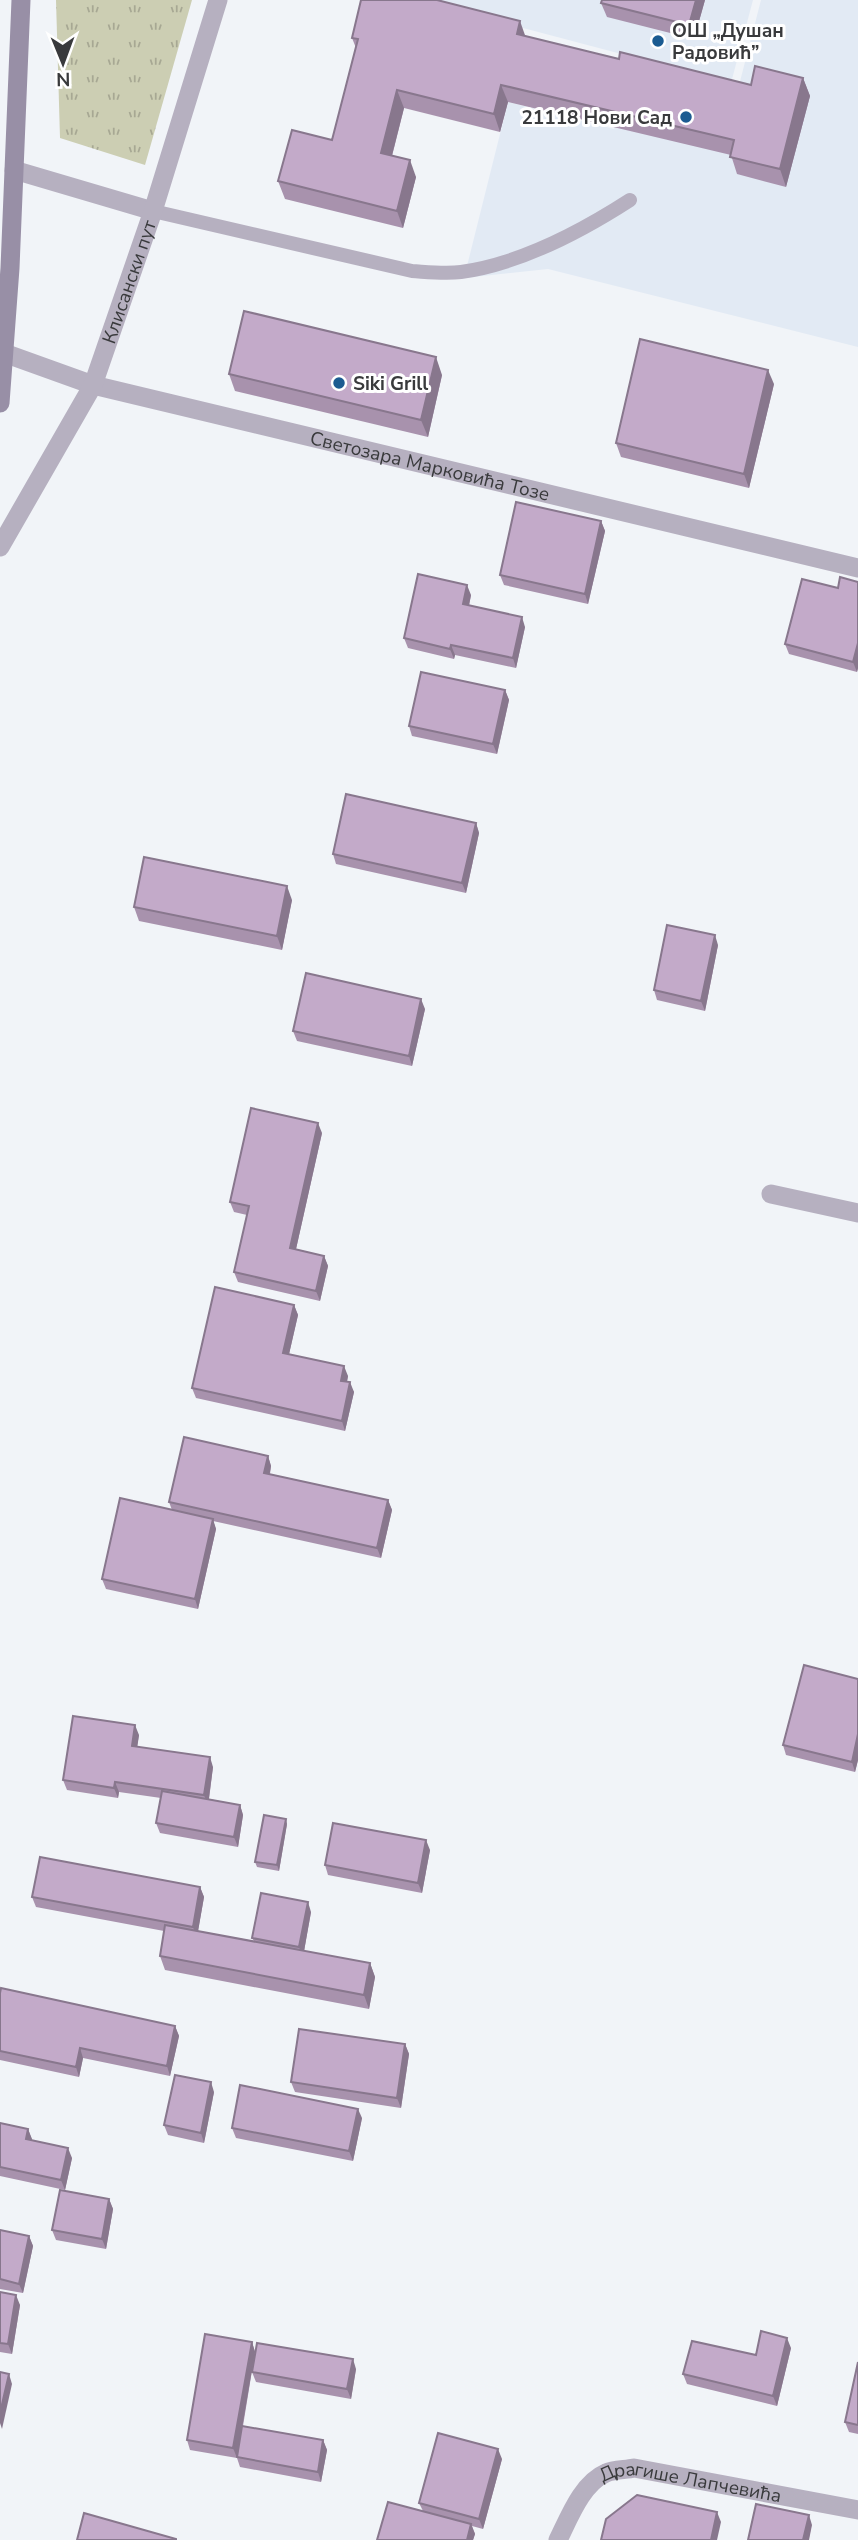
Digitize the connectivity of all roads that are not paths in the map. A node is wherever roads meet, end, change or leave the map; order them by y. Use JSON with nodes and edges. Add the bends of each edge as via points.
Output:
{"nodes":[{"id":1,"x":21,"y":0,"type":"edge"},
{"id":2,"x":218,"y":0,"type":"edge"},
{"id":3,"x":14,"y":170,"type":"junction"},
{"id":4,"x":630,"y":200,"type":"dead end"},
{"id":5,"x":153,"y":211,"type":"junction"},
{"id":6,"x":4,"y":352,"type":"junction"},
{"id":7,"x":93,"y":385,"type":"junction"},
{"id":8,"x":0,"y":403,"type":"edge"},
{"id":9,"x":0,"y":547,"type":"edge"},
{"id":10,"x":858,"y":568,"type":"edge"},
{"id":11,"x":771,"y":1194,"type":"dead end"},
{"id":12,"x":858,"y":1213,"type":"edge"},
{"id":13,"x":858,"y":2510,"type":"edge"},
{"id":14,"x":558,"y":2540,"type":"edge"}],
"edges":[{"from":1,"to":3,"type":"main road"},
{"from":2,"to":5,"type":"street","name":"Клисански пут"},
{"from":3,"to":5,"type":"street"},
{"from":3,"to":6,"type":"main road"},
{"from":4,"to":5,"type":"lane","via":[[597,221],[512,259],[442,273],[412,271]]},
{"from":5,"to":7,"type":"street","name":"Клисански пут"},
{"from":6,"to":7,"type":"street","name":"Светозара Марковића Тозе"},
{"from":6,"to":8,"type":"main road"},
{"from":7,"to":9,"type":"street","name":"Клисански пут"},
{"from":7,"to":10,"type":"street","name":"Светозара Марковића Тозе"},
{"from":11,"to":12,"type":"street"},
{"from":13,"to":14,"type":"street","name":"Драгише Лапчевића","via":[[634,2468],[607,2472],[590,2485]]}]}
